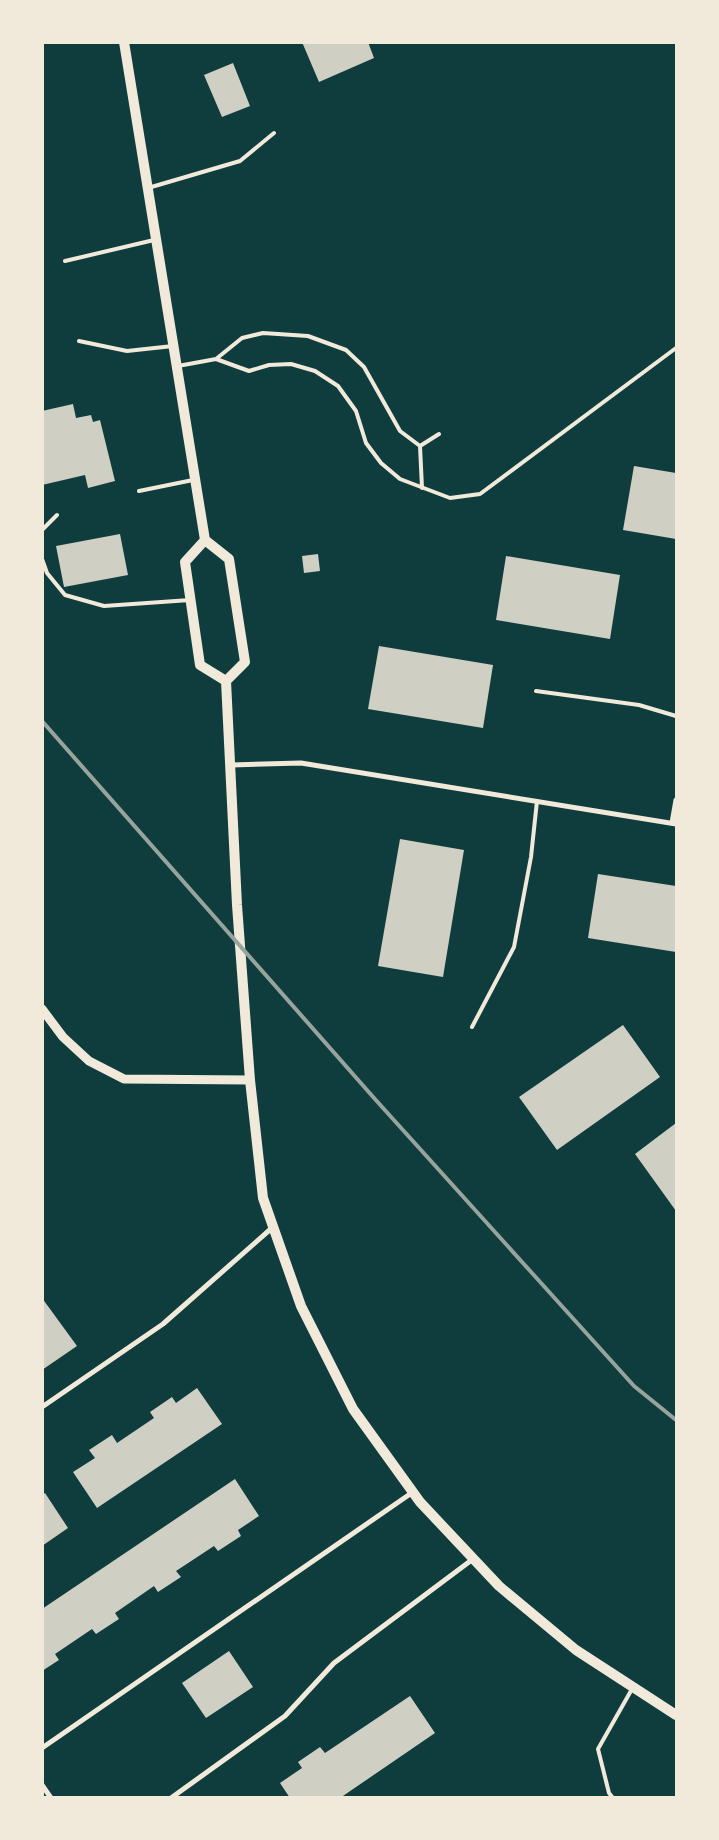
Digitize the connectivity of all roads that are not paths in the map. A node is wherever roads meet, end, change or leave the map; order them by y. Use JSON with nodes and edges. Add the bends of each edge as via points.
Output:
{"nodes":[{"id":1,"x":127,"y":44,"type":"edge"},
{"id":2,"x":274,"y":133,"type":"dead end"},
{"id":3,"x":148,"y":188,"type":"junction"},
{"id":4,"x":156,"y":240,"type":"junction"},
{"id":5,"x":65,"y":261,"type":"dead end"},
{"id":6,"x":79,"y":341,"type":"dead end"},
{"id":7,"x":174,"y":346,"type":"junction"},
{"id":8,"x":676,"y":348,"type":"edge"},
{"id":9,"x":216,"y":359,"type":"junction"},
{"id":10,"x":178,"y":366,"type":"junction"},
{"id":11,"x":439,"y":434,"type":"dead end"},
{"id":12,"x":420,"y":446,"type":"junction"},
{"id":13,"x":195,"y":480,"type":"junction"},
{"id":14,"x":422,"y":488,"type":"junction"},
{"id":15,"x":139,"y":491,"type":"dead end"},
{"id":16,"x":57,"y":514,"type":"dead end"},
{"id":17,"x":42,"y":530,"type":"edge"},
{"id":18,"x":204,"y":540,"type":"junction"},
{"id":19,"x":42,"y":559,"type":"edge"},
{"id":20,"x":190,"y":600,"type":"junction"},
{"id":21,"x":226,"y":681,"type":"junction"},
{"id":22,"x":536,"y":691,"type":"dead end"},
{"id":23,"x":676,"y":716,"type":"edge"},
{"id":24,"x":231,"y":765,"type":"junction"},
{"id":25,"x":676,"y":800,"type":"edge"},
{"id":26,"x":537,"y":801,"type":"junction"},
{"id":27,"x":674,"y":824,"type":"edge"},
{"id":28,"x":42,"y":1009,"type":"edge"},
{"id":29,"x":472,"y":1027,"type":"dead end"},
{"id":30,"x":250,"y":1080,"type":"junction"},
{"id":31,"x":273,"y":1226,"type":"junction"},
{"id":32,"x":42,"y":1407,"type":"edge"},
{"id":33,"x":413,"y":1492,"type":"junction"},
{"id":34,"x":473,"y":1559,"type":"junction"},
{"id":35,"x":633,"y":1687,"type":"junction"},
{"id":36,"x":676,"y":1715,"type":"edge"},
{"id":37,"x":42,"y":1748,"type":"edge"},
{"id":38,"x":42,"y":1785,"type":"edge"},
{"id":39,"x":50,"y":1798,"type":"edge"},
{"id":40,"x":171,"y":1798,"type":"edge"},
{"id":41,"x":613,"y":1798,"type":"edge"}],
"edges":[{"from":1,"to":3,"type":"main road"},
{"from":2,"to":3,"type":"lane","via":[[240,161]]},
{"from":3,"to":4,"type":"main road"},
{"from":4,"to":5,"type":"lane"},
{"from":4,"to":7,"type":"main road"},
{"from":6,"to":7,"type":"lane","via":[[126,350]]},
{"from":7,"to":10,"type":"main road"},
{"from":8,"to":14,"type":"lane","via":[[480,494],[450,498]]},
{"from":9,"to":10,"type":"lane"},
{"from":9,"to":12,"type":"lane","via":[[242,338],[263,333],[308,336],[346,350],[364,368],[400,430]]},
{"from":9,"to":14,"type":"lane","via":[[249,371],[291,364],[315,371],[338,386],[347,398],[356,411],[366,443],[380,463],[400,479]]},
{"from":10,"to":13,"type":"main road"},
{"from":11,"to":12,"type":"lane"},
{"from":12,"to":14,"type":"lane"},
{"from":13,"to":15,"type":"lane"},
{"from":13,"to":18,"type":"main road"},
{"from":16,"to":17,"type":"lane"},
{"from":18,"to":20,"type":"main road","via":[[185,562]]},
{"from":18,"to":21,"type":"main road","via":[[229,559],[245,662]]},
{"from":19,"to":20,"type":"lane","via":[[47,573],[65,595],[73,598],[104,606]]},
{"from":20,"to":21,"type":"main road","via":[[200,665]]},
{"from":21,"to":24,"type":"main road"},
{"from":22,"to":23,"type":"lane","via":[[639,705]]},
{"from":24,"to":26,"type":"street","via":[[301,763]]},
{"from":24,"to":30,"type":"main road"},
{"from":25,"to":27,"type":"street"},
{"from":26,"to":27,"type":"street"},
{"from":26,"to":29,"type":"lane","via":[[532,857],[514,946]]},
{"from":28,"to":30,"type":"street","via":[[63,1037],[89,1061],[124,1079]]},
{"from":30,"to":31,"type":"main road","via":[[263,1198]]},
{"from":31,"to":32,"type":"street","via":[[163,1324]]},
{"from":31,"to":33,"type":"main road","via":[[301,1306],[354,1408]]},
{"from":33,"to":34,"type":"main road"},
{"from":33,"to":37,"type":"street"},
{"from":34,"to":35,"type":"main road","via":[[498,1586],[576,1650]]},
{"from":34,"to":40,"type":"street","via":[[334,1663],[285,1716]]},
{"from":35,"to":36,"type":"main road"},
{"from":35,"to":41,"type":"lane","via":[[598,1749]]},
{"from":38,"to":39,"type":"street"}]}
